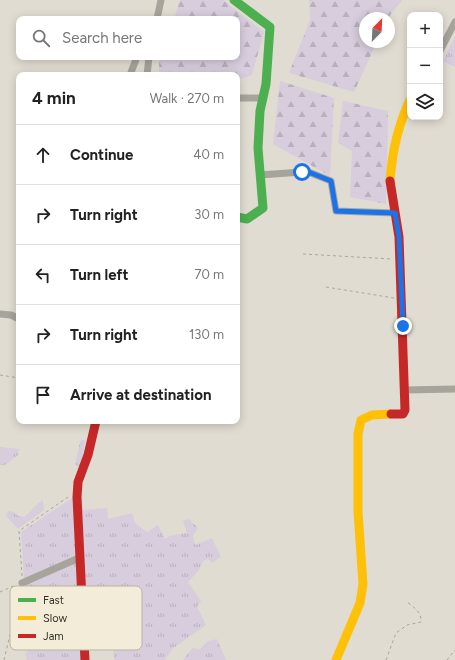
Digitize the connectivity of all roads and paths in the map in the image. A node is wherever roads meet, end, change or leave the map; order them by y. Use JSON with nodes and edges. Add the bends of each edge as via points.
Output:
{"nodes":[{"id":1,"x":161,"y":0,"type":"edge"},
{"id":2,"x":234,"y":0,"type":"edge"},
{"id":3,"x":158,"y":16,"type":"edge"},
{"id":4,"x":455,"y":22,"type":"edge"},
{"id":5,"x":441,"y":48,"type":"edge"},
{"id":6,"x":136,"y":60,"type":"edge"},
{"id":7,"x":149,"y":60,"type":"edge"},
{"id":8,"x":131,"y":72,"type":"edge"},
{"id":9,"x":147,"y":72,"type":"edge"},
{"id":10,"x":240,"y":98,"type":"edge"},
{"id":11,"x":263,"y":98,"type":"junction"},
{"id":12,"x":407,"y":106,"type":"edge"},
{"id":13,"x":260,"y":175,"type":"junction"},
{"id":14,"x":395,"y":213,"type":"junction"},
{"id":15,"x":240,"y":217,"type":"edge"},
{"id":16,"x":303,"y":254,"type":"dead end"},
{"id":17,"x":400,"y":260,"type":"junction"},
{"id":18,"x":326,"y":287,"type":"dead end"},
{"id":19,"x":402,"y":300,"type":"junction"},
{"id":20,"x":0,"y":314,"type":"edge"},
{"id":21,"x":16,"y":316,"type":"edge"},
{"id":22,"x":0,"y":376,"type":"edge"},
{"id":23,"x":16,"y":378,"type":"edge"},
{"id":24,"x":455,"y":389,"type":"edge"},
{"id":25,"x":405,"y":390,"type":"junction"},
{"id":26,"x":95,"y":424,"type":"edge"},
{"id":27,"x":77,"y":491,"type":"junction"},
{"id":28,"x":79,"y":558,"type":"junction"},
{"id":29,"x":22,"y":583,"type":"junction"},
{"id":30,"x":15,"y":586,"type":"edge"},
{"id":31,"x":21,"y":586,"type":"edge"},
{"id":32,"x":82,"y":586,"type":"edge"},
{"id":33,"x":10,"y":588,"type":"edge"},
{"id":34,"x":0,"y":592,"type":"edge"},
{"id":35,"x":407,"y":602,"type":"dead end"},
{"id":36,"x":10,"y":634,"type":"edge"},
{"id":37,"x":85,"y":650,"type":"edge"},
{"id":38,"x":455,"y":650,"type":"edge"},
{"id":39,"x":4,"y":660,"type":"edge"},
{"id":40,"x":85,"y":660,"type":"edge"},
{"id":41,"x":336,"y":660,"type":"edge"},
{"id":42,"x":386,"y":660,"type":"edge"},
{"id":43,"x":447,"y":660,"type":"edge"}],
"edges":[{"from":1,"to":3,"type":"street"},
{"from":2,"to":11,"type":"street","via":[[270,27]]},
{"from":4,"to":5,"type":"street"},
{"from":6,"to":8,"type":"street"},
{"from":7,"to":9,"type":"street"},
{"from":10,"to":11,"type":"street"},
{"from":11,"to":13,"type":"street","via":[[258,148]]},
{"from":12,"to":14,"type":"street","via":[[401,119],[391,167],[390,181]]},
{"from":13,"to":14,"type":"street","via":[[311,173],[331,181],[336,211]]},
{"from":13,"to":15,"type":"street","via":[[263,208],[247,218]]},
{"from":14,"to":17,"type":"street"},
{"from":16,"to":17,"type":"path"},
{"from":17,"to":19,"type":"street"},
{"from":18,"to":19,"type":"path"},
{"from":19,"to":25,"type":"street"},
{"from":20,"to":21,"type":"street"},
{"from":22,"to":23,"type":"path"},
{"from":24,"to":25,"type":"street"},
{"from":25,"to":41,"type":"street","via":[[403,414],[372,415],[362,420],[358,434],[358,512],[363,584],[360,603]]},
{"from":26,"to":27,"type":"street"},
{"from":27,"to":28,"type":"street"},
{"from":27,"to":29,"type":"path","via":[[19,531]]},
{"from":28,"to":29,"type":"street"},
{"from":28,"to":32,"type":"street"},
{"from":29,"to":30,"type":"path"},
{"from":29,"to":31,"type":"path"},
{"from":33,"to":34,"type":"path"},
{"from":35,"to":42,"type":"path","via":[[417,611],[421,622],[396,633]]},
{"from":36,"to":39,"type":"path"},
{"from":37,"to":40,"type":"street"},
{"from":38,"to":43,"type":"path"}]}
